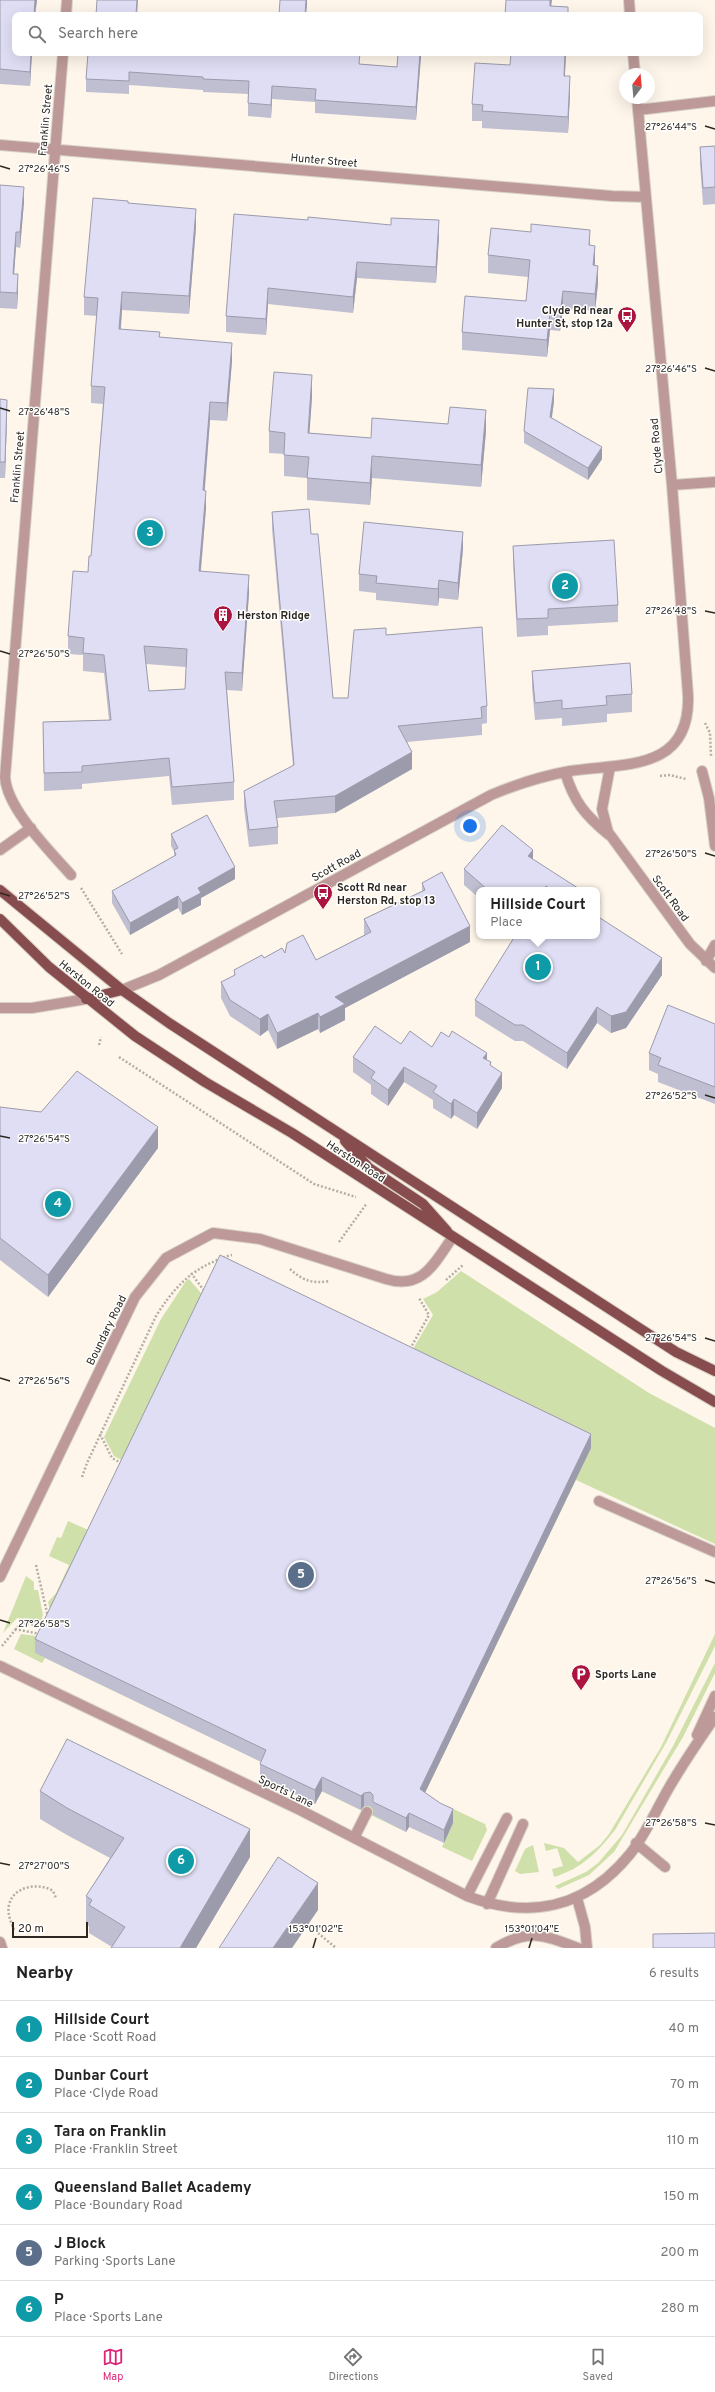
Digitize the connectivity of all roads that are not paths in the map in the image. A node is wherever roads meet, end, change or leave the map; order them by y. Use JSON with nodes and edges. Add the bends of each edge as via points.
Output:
{"nodes":[{"id":1,"x":67,"y":0,"type":"edge"},
{"id":2,"x":629,"y":0,"type":"edge"},
{"id":3,"x":66,"y":12,"type":"edge"},
{"id":4,"x":630,"y":12,"type":"edge"},
{"id":5,"x":63,"y":56,"type":"edge"},
{"id":6,"x":633,"y":56,"type":"edge"},
{"id":7,"x":634,"y":68,"type":"edge"},
{"id":8,"x":715,"y":101,"type":"edge"},
{"id":9,"x":638,"y":104,"type":"edge"},
{"id":10,"x":638,"y":110,"type":"junction"},
{"id":11,"x":0,"y":145,"type":"edge"},
{"id":12,"x":55,"y":150,"type":"junction"},
{"id":13,"x":646,"y":197,"type":"junction"},
{"id":14,"x":715,"y":482,"type":"edge"},
{"id":15,"x":672,"y":485,"type":"junction"},
{"id":16,"x":634,"y":764,"type":"joint"},
{"id":17,"x":610,"y":767,"type":"junction"},
{"id":18,"x":702,"y":771,"type":"dead end"},
{"id":19,"x":565,"y":772,"type":"junction"},
{"id":20,"x":31,"y":828,"type":"junction"},
{"id":21,"x":612,"y":838,"type":"junction"},
{"id":22,"x":715,"y":846,"type":"edge"},
{"id":23,"x":0,"y":850,"type":"edge"},
{"id":24,"x":71,"y":875,"type":"road end"},
{"id":25,"x":0,"y":890,"type":"edge"},
{"id":26,"x":0,"y":919,"type":"edge"},
{"id":27,"x":715,"y":944,"type":"edge"},
{"id":28,"x":706,"y":961,"type":"junction"},
{"id":29,"x":715,"y":968,"type":"edge"},
{"id":30,"x":122,"y":990,"type":"junction"},
{"id":31,"x":86,"y":999,"type":"junction"},
{"id":32,"x":0,"y":1008,"type":"edge"},
{"id":33,"x":342,"y":1136,"type":"junction"},
{"id":34,"x":452,"y":1238,"type":"junction"},
{"id":35,"x":715,"y":1371,"type":"edge"},
{"id":36,"x":715,"y":1402,"type":"edge"},
{"id":37,"x":598,"y":1501,"type":"dead end"},
{"id":38,"x":715,"y":1552,"type":"edge"},
{"id":39,"x":0,"y":1576,"type":"edge"},
{"id":40,"x":0,"y":1666,"type":"edge"},
{"id":41,"x":715,"y":1696,"type":"edge"},
{"id":42,"x":715,"y":1717,"type":"edge"},
{"id":43,"x":687,"y":1757,"type":"junction"},
{"id":44,"x":367,"y":1812,"type":"dead end"},
{"id":45,"x":507,"y":1818,"type":"dead end"},
{"id":46,"x":523,"y":1824,"type":"dead end"},
{"id":47,"x":354,"y":1838,"type":"junction"},
{"id":48,"x":636,"y":1843,"type":"junction"},
{"id":49,"x":665,"y":1867,"type":"dead end"},
{"id":50,"x":467,"y":1896,"type":"junction"},
{"id":51,"x":577,"y":1898,"type":"junction"},
{"id":52,"x":487,"y":1904,"type":"junction"},
{"id":53,"x":0,"y":1942,"type":"edge"},
{"id":54,"x":2,"y":1948,"type":"edge"},
{"id":55,"x":496,"y":1948,"type":"edge"},
{"id":56,"x":578,"y":1948,"type":"edge"},
{"id":57,"x":587,"y":1948,"type":"edge"}],
"edges":[{"from":1,"to":3,"type":"street"},
{"from":2,"to":4,"type":"street"},
{"from":5,"to":12,"type":"street","name":"Franklin Street"},
{"from":6,"to":7,"type":"street"},
{"from":8,"to":10,"type":"street"},
{"from":9,"to":10,"type":"street","name":"Clyde Road"},
{"from":10,"to":13,"type":"street","name":"Clyde Road"},
{"from":11,"to":12,"type":"street","name":"Hunter Street"},
{"from":12,"to":13,"type":"street","name":"Hunter Street"},
{"from":12,"to":20,"type":"street","name":"Franklin Street","via":[[5,777],[10,795]]},
{"from":13,"to":15,"type":"street","name":"Clyde Road"},
{"from":14,"to":15,"type":"street"},
{"from":15,"to":16,"type":"street","name":"Clyde Road","via":[[688,710],[683,727],[669,747],[653,759]]},
{"from":16,"to":17,"type":"street","name":"Scott Road"},
{"from":17,"to":19,"type":"street","name":"Scott Road"},
{"from":17,"to":21,"type":"street","name":"Scott Road","via":[[602,809],[606,827]]},
{"from":18,"to":22,"type":"street","via":[[710,798]]},
{"from":19,"to":21,"type":"street","name":"Scott Road","via":[[583,811]]},
{"from":19,"to":30,"type":"street","name":"Scott Road","via":[[525,782],[491,795],[159,975]]},
{"from":20,"to":23,"type":"street"},
{"from":20,"to":24,"type":"street","name":"Franklin Street"},
{"from":21,"to":28,"type":"street","name":"Scott Road","via":[[690,944]]},
{"from":25,"to":30,"type":"main road","name":"Herston Road"},
{"from":26,"to":31,"type":"main road","name":"Herston Road","via":[[46,966]]},
{"from":27,"to":28,"type":"street"},
{"from":28,"to":29,"type":"street","name":"Scott Road"},
{"from":30,"to":31,"type":"main road"},
{"from":30,"to":33,"type":"main road","name":"Herston Road"},
{"from":31,"to":32,"type":"street","via":[[32,1008]]},
{"from":31,"to":34,"type":"main road","name":"Herston Road","via":[[135,1036],[296,1136]]},
{"from":33,"to":34,"type":"main road","via":[[364,1164],[430,1209]]},
{"from":33,"to":35,"type":"main road","name":"Herston Road","via":[[676,1352]]},
{"from":34,"to":36,"type":"main road","name":"Herston Road"},
{"from":34,"to":39,"type":"street","name":"Boundary Road","via":[[421,1277],[406,1283],[260,1239],[213,1233],[166,1258],[135,1297]]},
{"from":37,"to":38,"type":"street"},
{"from":40,"to":47,"type":"street","name":"Sports Lane"},
{"from":41,"to":43,"type":"street","name":"Sports Lane"},
{"from":42,"to":43,"type":"street","name":"Sports Lane"},
{"from":43,"to":48,"type":"street","name":"Sports Lane"},
{"from":44,"to":47,"type":"street"},
{"from":45,"to":50,"type":"street"},
{"from":46,"to":52,"type":"street"},
{"from":47,"to":50,"type":"street","name":"Sports Lane"},
{"from":48,"to":49,"type":"street"},
{"from":48,"to":51,"type":"street","name":"Sports Lane","via":[[631,1853],[610,1876]]},
{"from":50,"to":52,"type":"street","name":"Sports Lane"},
{"from":51,"to":52,"type":"street","name":"Sports Lane","via":[[555,1905],[529,1908]]},
{"from":51,"to":57,"type":"street","via":[[585,1927]]},
{"from":53,"to":54,"type":"street"},
{"from":55,"to":56,"type":"street","via":[[515,1937],[536,1935]]}]}
